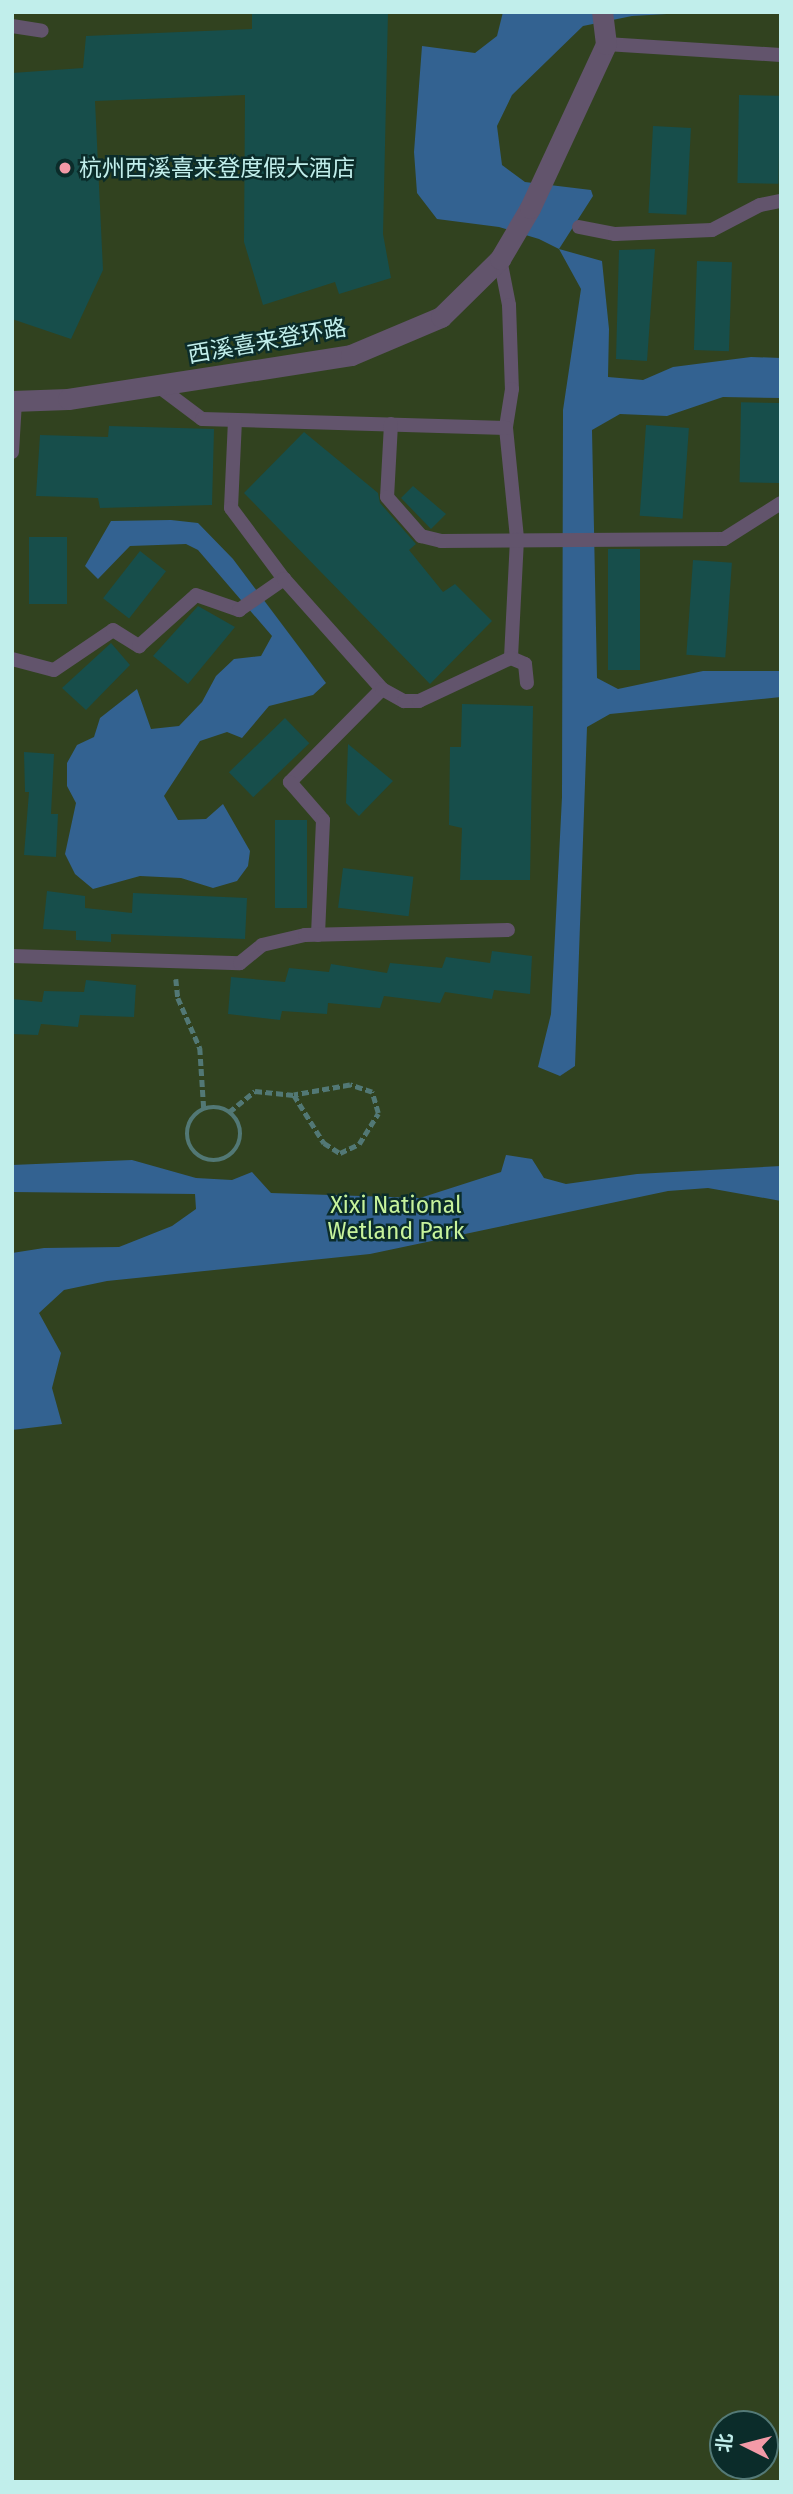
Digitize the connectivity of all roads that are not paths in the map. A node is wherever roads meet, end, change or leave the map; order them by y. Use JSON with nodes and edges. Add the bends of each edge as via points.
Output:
{"nodes":[{"id":1,"x":12,"y":26,"type":"edge"},
{"id":2,"x":604,"y":29,"type":"edge"},
{"id":3,"x":42,"y":31,"type":"dead end"},
{"id":4,"x":781,"y":55,"type":"edge"},
{"id":5,"x":781,"y":201,"type":"edge"},
{"id":6,"x":579,"y":227,"type":"dead end"},
{"id":7,"x":500,"y":260,"type":"junction"},
{"id":8,"x":158,"y":386,"type":"junction"},
{"id":9,"x":14,"y":401,"type":"edge"},
{"id":10,"x":235,"y":420,"type":"junction"},
{"id":11,"x":391,"y":424,"type":"junction"},
{"id":12,"x":506,"y":428,"type":"junction"},
{"id":13,"x":12,"y":452,"type":"edge"},
{"id":14,"x":781,"y":503,"type":"edge"},
{"id":15,"x":517,"y":539,"type":"junction"},
{"id":16,"x":284,"y":579,"type":"junction"},
{"id":17,"x":511,"y":658,"type":"junction"},
{"id":18,"x":12,"y":659,"type":"edge"},
{"id":19,"x":527,"y":683,"type":"dead end"},
{"id":20,"x":382,"y":689,"type":"junction"},
{"id":21,"x":508,"y":930,"type":"dead end"},
{"id":22,"x":318,"y":935,"type":"junction"},
{"id":23,"x":12,"y":956,"type":"edge"}],
"edges":[{"from":1,"to":3,"type":"lane"},
{"from":2,"to":4,"type":"lane"},
{"from":2,"to":7,"type":"street","name":"西溪喜来登环路"},
{"from":5,"to":6,"type":"lane","via":[[760,205],[712,229],[615,234]]},
{"from":7,"to":8,"type":"street","name":"西溪喜来登环路","via":[[441,317],[351,355]]},
{"from":7,"to":12,"type":"lane","via":[[509,305],[511,353]]},
{"from":8,"to":9,"type":"street","name":"西溪喜来登环路","via":[[68,399]]},
{"from":8,"to":10,"type":"lane","via":[[202,419]]},
{"from":9,"to":13,"type":"lane"},
{"from":10,"to":11,"type":"lane"},
{"from":10,"to":16,"type":"lane","via":[[231,508]]},
{"from":11,"to":12,"type":"lane"},
{"from":11,"to":15,"type":"lane","via":[[387,497],[421,536],[441,541]]},
{"from":12,"to":15,"type":"lane"},
{"from":14,"to":15,"type":"lane","via":[[724,539]]},
{"from":15,"to":17,"type":"lane"},
{"from":16,"to":18,"type":"lane","via":[[239,610],[196,595],[139,646],[113,630],[54,670]]},
{"from":16,"to":20,"type":"lane"},
{"from":17,"to":19,"type":"lane","via":[[526,664]]},
{"from":17,"to":20,"type":"lane","via":[[419,701],[404,701]]},
{"from":20,"to":22,"type":"lane","via":[[290,782],[323,820]]},
{"from":21,"to":22,"type":"lane"},
{"from":22,"to":23,"type":"lane","via":[[262,945],[240,963]]}]}
